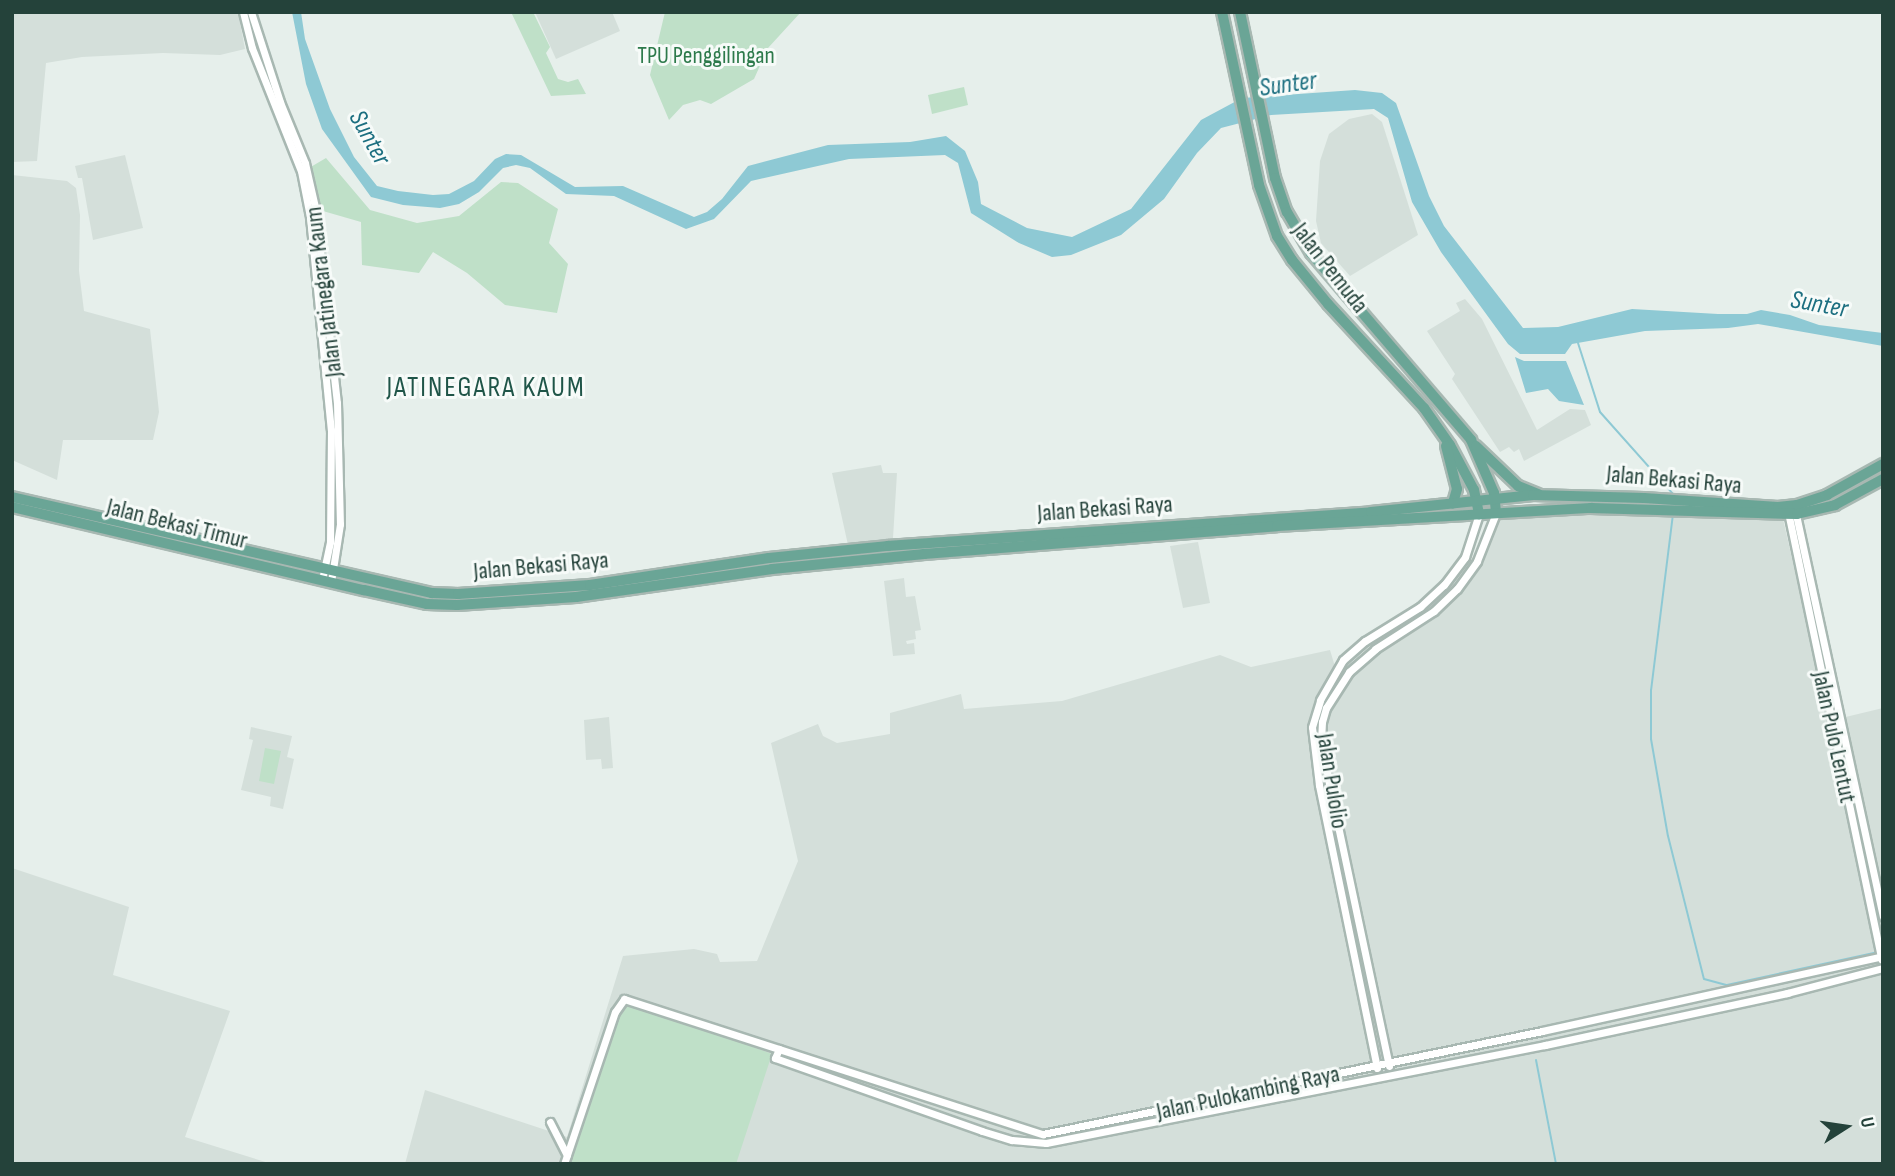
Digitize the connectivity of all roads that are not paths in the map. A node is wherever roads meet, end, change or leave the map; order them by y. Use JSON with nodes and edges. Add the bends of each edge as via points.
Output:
{"nodes":[{"id":1,"x":243,"y":12,"type":"edge"},
{"id":2,"x":251,"y":12,"type":"edge"},
{"id":3,"x":1222,"y":12,"type":"edge"},
{"id":4,"x":1240,"y":12,"type":"edge"},
{"id":5,"x":1442,"y":432,"type":"junction"},
{"id":6,"x":1471,"y":440,"type":"junction"},
{"id":7,"x":335,"y":448,"type":"junction"},
{"id":8,"x":1883,"y":464,"type":"edge"},
{"id":9,"x":1883,"y":479,"type":"edge"},
{"id":10,"x":1542,"y":495,"type":"junction"},
{"id":11,"x":12,"y":497,"type":"edge"},
{"id":12,"x":1496,"y":498,"type":"junction"},
{"id":13,"x":1477,"y":500,"type":"junction"},
{"id":14,"x":1453,"y":503,"type":"junction"},
{"id":15,"x":1665,"y":505,"type":"junction"},
{"id":16,"x":12,"y":507,"type":"edge"},
{"id":17,"x":1791,"y":510,"type":"junction"},
{"id":18,"x":1496,"y":513,"type":"junction"},
{"id":19,"x":1479,"y":514,"type":"junction"},
{"id":20,"x":1371,"y":516,"type":"junction"},
{"id":21,"x":1465,"y":557,"type":"junction"},
{"id":22,"x":1477,"y":561,"type":"junction"},
{"id":23,"x":329,"y":570,"type":"junction"},
{"id":24,"x":327,"y":581,"type":"junction"},
{"id":25,"x":1398,"y":622,"type":"junction"},
{"id":26,"x":1404,"y":631,"type":"junction"},
{"id":27,"x":1329,"y":783,"type":"junction"},
{"id":28,"x":1319,"y":785,"type":"junction"},
{"id":29,"x":1335,"y":813,"type":"junction"},
{"id":30,"x":1325,"y":815,"type":"junction"},
{"id":31,"x":1883,"y":917,"type":"edge"},
{"id":32,"x":1881,"y":953,"type":"edge"},
{"id":33,"x":1883,"y":967,"type":"edge"},
{"id":34,"x":779,"y":1049,"type":"junction"},
{"id":35,"x":1388,"y":1063,"type":"junction"},
{"id":36,"x":1377,"y":1066,"type":"junction"},
{"id":37,"x":1391,"y":1073,"type":"junction"},
{"id":38,"x":1379,"y":1075,"type":"junction"},
{"id":39,"x":950,"y":1105,"type":"junction"},
{"id":40,"x":945,"y":1118,"type":"junction"},
{"id":41,"x":550,"y":1122,"type":"dead end"},
{"id":42,"x":567,"y":1155,"type":"junction"},
{"id":43,"x":564,"y":1164,"type":"edge"}],
"edges":[{"from":1,"to":7,"type":"street","name":"Jalan Jatinegara Kaum","via":[[305,193]]},
{"from":2,"to":7,"type":"street","name":"Jalan Jatinegara Kaum","via":[[310,181],[336,394]]},
{"from":3,"to":5,"type":"main road","name":"Jalan Pemuda","via":[[1270,221],[1292,260]]},
{"from":4,"to":6,"type":"main road","name":"Jalan Pemuda","via":[[1282,200],[1311,253]]},
{"from":5,"to":13,"type":"main road","name":"Jalan Pemuda"},
{"from":5,"to":14,"type":"main road","via":[[1457,489]]},
{"from":6,"to":10,"type":"main road","via":[[1518,486]]},
{"from":6,"to":12,"type":"main road","name":"Jalan Pemuda"},
{"from":7,"to":23,"type":"street","name":"Jalan Jatinegara Kaum"},
{"from":8,"to":17,"type":"main road","name":"Jalan Bekasi Raya"},
{"from":9,"to":17,"type":"main road","name":"Jalan Bekasi Raya","via":[[1835,505]]},
{"from":10,"to":12,"type":"main road","name":"Jalan Bekasi Raya"},
{"from":10,"to":15,"type":"main road","name":"Jalan Bekasi Raya"},
{"from":11,"to":23,"type":"main road","name":"Jalan Bekasi Timur"},
{"from":12,"to":13,"type":"main road","name":"Jalan Bekasi Raya"},
{"from":12,"to":18,"type":"main road","name":"Jalan Pemuda"},
{"from":13,"to":14,"type":"main road","name":"Jalan Bekasi Raya"},
{"from":13,"to":19,"type":"main road","name":"Jalan Pemuda"},
{"from":14,"to":20,"type":"main road","name":"Jalan Bekasi Raya"},
{"from":15,"to":17,"type":"main road","name":"Jalan Bekasi Raya"},
{"from":15,"to":18,"type":"main road","name":"Jalan Bekasi Raya"},
{"from":16,"to":24,"type":"main road","name":"Jalan Bekasi Timur"},
{"from":17,"to":31,"type":"street","name":"Jalan Pulo Lentut"},
{"from":17,"to":32,"type":"street","name":"Jalan Pulo Lentut"},
{"from":18,"to":19,"type":"main road","name":"Jalan Bekasi Raya"},
{"from":18,"to":22,"type":"street","name":"Jalan Pulolio"},
{"from":19,"to":20,"type":"main road","name":"Jalan Bekasi Raya"},
{"from":19,"to":21,"type":"street","name":"Jalan Pulolio"},
{"from":20,"to":23,"type":"main road","name":"Jalan Bekasi Raya","via":[[888,545],[505,592],[432,593]]},
{"from":20,"to":24,"type":"main road","name":"Jalan Bekasi Raya","via":[[772,569],[576,597],[489,604],[427,604]]},
{"from":21,"to":22,"type":"street"},
{"from":21,"to":25,"type":"street","name":"Jalan Pulolio","via":[[1432,597]]},
{"from":22,"to":26,"type":"street","name":"Jalan Pulolio","via":[[1447,599]]},
{"from":23,"to":24,"type":"street","name":"Jalan Jatinegara Kaum"},
{"from":25,"to":26,"type":"street"},
{"from":25,"to":28,"type":"street","name":"Jalan Pulolio","via":[[1364,641],[1343,660],[1320,700],[1311,743]]},
{"from":26,"to":27,"type":"street","name":"Jalan Pulolio","via":[[1362,659],[1326,708],[1321,741]]},
{"from":27,"to":28,"type":"street"},
{"from":27,"to":29,"type":"street","name":"Jalan Pulolio"},
{"from":28,"to":30,"type":"street","name":"Jalan Pulolio"},
{"from":29,"to":30,"type":"street"},
{"from":29,"to":35,"type":"street","name":"Jalan Pulolio"},
{"from":30,"to":36,"type":"street","name":"Jalan Pulolio"},
{"from":32,"to":33,"type":"street","name":"Jalan Pulo Lentut"},
{"from":32,"to":35,"type":"street","name":"Jalan Pulokambing Raya"},
{"from":33,"to":37,"type":"street","name":"Jalan Pulokambing Raya","via":[[1787,993]]},
{"from":34,"to":39,"type":"street","name":"Jalan Pulokambing Raya"},
{"from":34,"to":40,"type":"street","name":"Jalan Pulokambing Raya","via":[[775,1058]]},
{"from":34,"to":42,"type":"street","name":"Jalan Pulokambing Raya","via":[[624,999],[615,1012]]},
{"from":35,"to":36,"type":"street","name":"Jalan Pulokambing Raya"},
{"from":35,"to":37,"type":"street","name":"Jalan Pulolio"},
{"from":36,"to":38,"type":"street","name":"Jalan Pulolio"},
{"from":36,"to":39,"type":"street","name":"Jalan Pulokambing Raya","via":[[1043,1134]]},
{"from":37,"to":38,"type":"street","name":"Jalan Pulokambing Raya"},
{"from":38,"to":40,"type":"street","name":"Jalan Pulokambing Raya","via":[[1046,1143],[1012,1140]]},
{"from":39,"to":40,"type":"street"},
{"from":41,"to":42,"type":"street"},
{"from":42,"to":43,"type":"street"}]}
